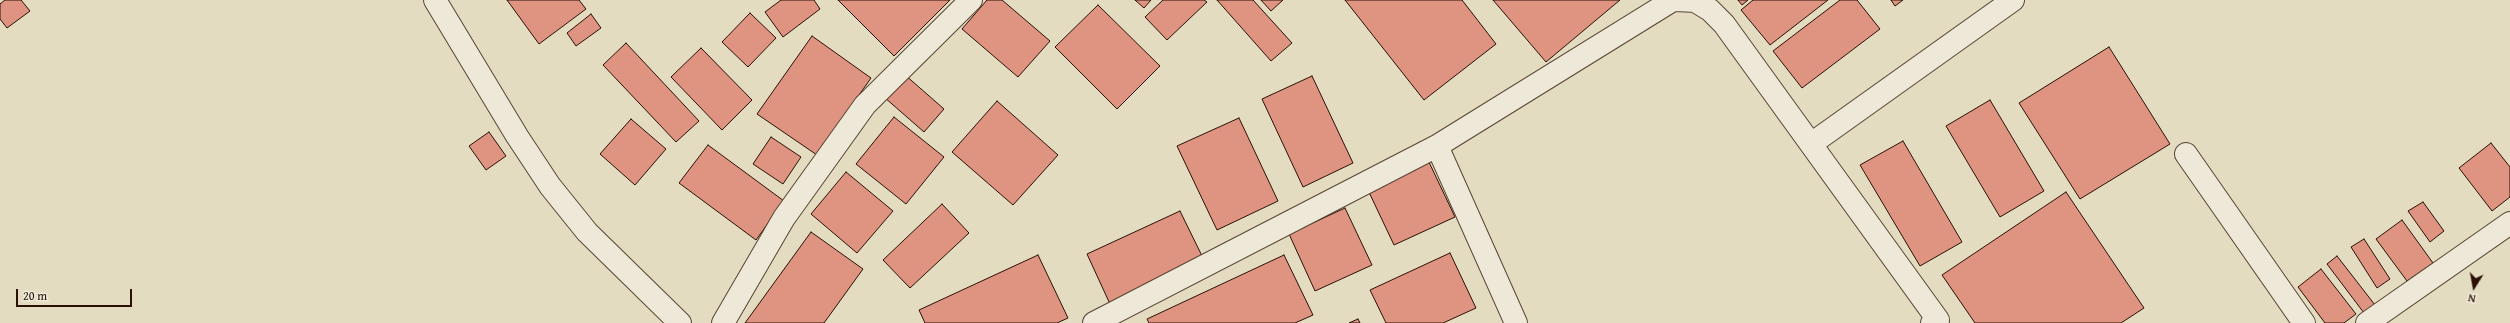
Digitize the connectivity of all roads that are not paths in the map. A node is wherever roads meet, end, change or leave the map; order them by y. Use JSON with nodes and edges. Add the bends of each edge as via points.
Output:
{"nodes":[{"id":1,"x":435,"y":0,"type":"edge"},
{"id":2,"x":971,"y":0,"type":"edge"},
{"id":3,"x":1673,"y":0,"type":"edge"},
{"id":4,"x":1676,"y":0,"type":"edge"},
{"id":5,"x":2013,"y":0,"type":"edge"},
{"id":6,"x":1811,"y":144,"type":"junction"},
{"id":7,"x":1437,"y":146,"type":"junction"},
{"id":8,"x":2186,"y":154,"type":"dead end"},
{"id":9,"x":2510,"y":223,"type":"edge"},
{"id":10,"x":1936,"y":322,"type":"edge"},
{"id":11,"x":680,"y":323,"type":"edge"},
{"id":12,"x":723,"y":323,"type":"edge"},
{"id":13,"x":1094,"y":323,"type":"edge"},
{"id":14,"x":1516,"y":323,"type":"edge"},
{"id":15,"x":2304,"y":323,"type":"edge"},
{"id":16,"x":2367,"y":323,"type":"edge"}],
"edges":[{"from":1,"to":11,"type":"street","via":[[550,186],[587,232]]},
{"from":2,"to":12,"type":"street","via":[[865,105],[784,218]]},
{"from":3,"to":7,"type":"street"},
{"from":4,"to":6,"type":"street","via":[[1695,1],[1710,10],[1724,24]]},
{"from":5,"to":6,"type":"street"},
{"from":6,"to":10,"type":"street"},
{"from":7,"to":13,"type":"street"},
{"from":7,"to":14,"type":"street"},
{"from":8,"to":15,"type":"street"},
{"from":9,"to":16,"type":"street"}]}
